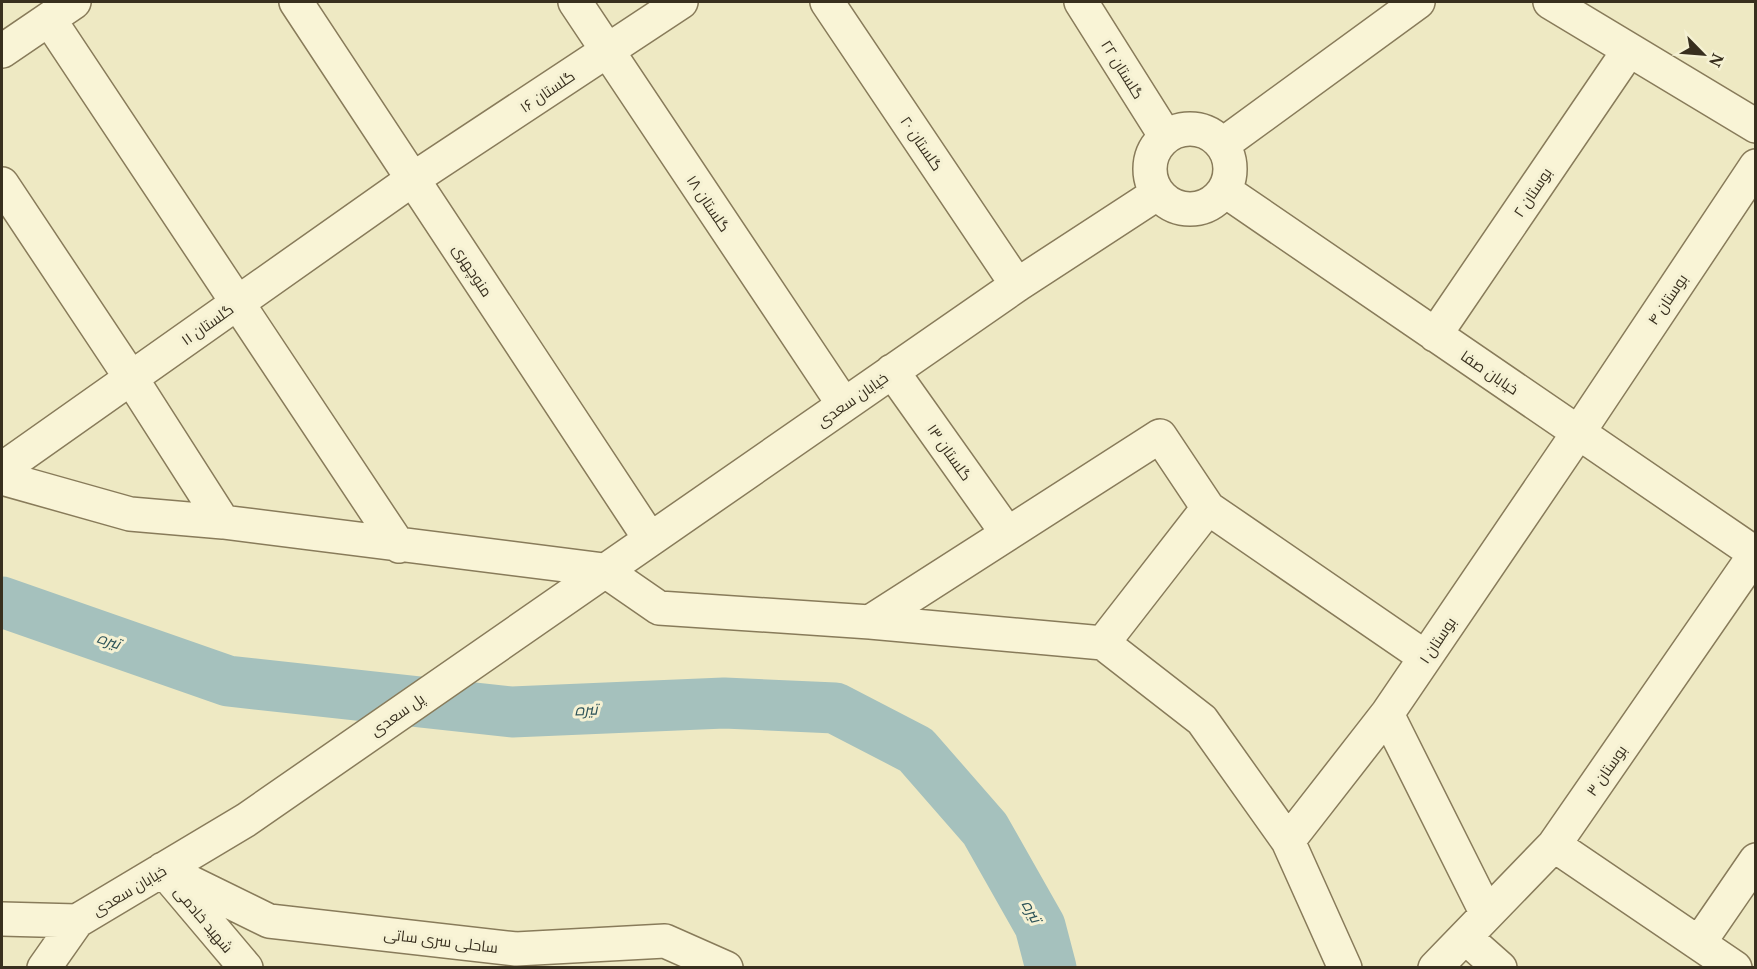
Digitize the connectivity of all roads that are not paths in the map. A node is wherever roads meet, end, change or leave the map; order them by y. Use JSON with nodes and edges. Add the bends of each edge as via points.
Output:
{"nodes":[{"id":1,"x":296,"y":2,"type":"edge"},
{"id":2,"x":575,"y":2,"type":"edge"},
{"id":3,"x":681,"y":2,"type":"edge"},
{"id":4,"x":827,"y":2,"type":"edge"},
{"id":5,"x":1081,"y":2,"type":"edge"},
{"id":6,"x":1418,"y":2,"type":"edge"},
{"id":7,"x":1550,"y":2,"type":"edge"},
{"id":8,"x":62,"y":10,"type":"edge"},
{"id":9,"x":608,"y":50,"type":"junction"},
{"id":10,"x":1629,"y":50,"type":"junction"},
{"id":11,"x":2,"y":51,"type":"edge"},
{"id":12,"x":1755,"y":126,"type":"edge"},
{"id":13,"x":1166,"y":137,"type":"junction"},
{"id":14,"x":1222,"y":145,"type":"junction"},
{"id":15,"x":1755,"y":166,"type":"edge"},
{"id":16,"x":413,"y":179,"type":"junction"},
{"id":17,"x":2,"y":184,"type":"edge"},
{"id":18,"x":1224,"y":190,"type":"junction"},
{"id":19,"x":1158,"y":193,"type":"junction"},
{"id":20,"x":1017,"y":285,"type":"junction"},
{"id":21,"x":238,"y":303,"type":"junction"},
{"id":22,"x":1435,"y":335,"type":"junction"},
{"id":23,"x":892,"y":371,"type":"junction"},
{"id":24,"x":132,"y":378,"type":"junction"},
{"id":25,"x":844,"y":405,"type":"junction"},
{"id":26,"x":1578,"y":433,"type":"junction"},
{"id":27,"x":2,"y":469,"type":"edge"},
{"id":28,"x":2,"y":478,"type":"edge"},
{"id":29,"x":1208,"y":508,"type":"junction"},
{"id":30,"x":224,"y":522,"type":"junction"},
{"id":31,"x":1007,"y":533,"type":"junction"},
{"id":32,"x":650,"y":539,"type":"junction"},
{"id":33,"x":399,"y":546,"type":"junction"},
{"id":34,"x":1755,"y":554,"type":"edge"},
{"id":35,"x":604,"y":570,"type":"junction"},
{"id":36,"x":548,"y":608,"type":"joint"},
{"id":37,"x":870,"y":621,"type":"junction"},
{"id":38,"x":1103,"y":643,"type":"junction"},
{"id":39,"x":1425,"y":657,"type":"junction"},
{"id":40,"x":1387,"y":714,"type":"junction"},
{"id":41,"x":246,"y":820,"type":"joint"},
{"id":42,"x":1288,"y":841,"type":"junction"},
{"id":43,"x":1554,"y":845,"type":"junction"},
{"id":44,"x":1755,"y":860,"type":"edge"},
{"id":45,"x":163,"y":869,"type":"junction"},
{"id":46,"x":1487,"y":914,"type":"junction"},
{"id":47,"x":2,"y":919,"type":"edge"},
{"id":48,"x":77,"y":921,"type":"junction"},
{"id":49,"x":1465,"y":937,"type":"junction"},
{"id":50,"x":1699,"y":943,"type":"junction"},
{"id":51,"x":499,"y":957,"type":"edge"},
{"id":52,"x":45,"y":968,"type":"edge"},
{"id":53,"x":246,"y":968,"type":"edge"},
{"id":54,"x":726,"y":968,"type":"edge"},
{"id":55,"x":1344,"y":968,"type":"edge"},
{"id":56,"x":1435,"y":968,"type":"edge"},
{"id":57,"x":1500,"y":968,"type":"edge"},
{"id":58,"x":1735,"y":968,"type":"edge"}],
"edges":[{"from":1,"to":16,"type":"street","name":"منوچهری"},
{"from":2,"to":9,"type":"street","name":"گلستان ۱۸"},
{"from":3,"to":9,"type":"street","name":"گلستان ۱۶"},
{"from":4,"to":20,"type":"street","name":"گلستان ۲۰"},
{"from":5,"to":13,"type":"street","name":"گلستان ۲۲"},
{"from":6,"to":14,"type":"street"},
{"from":7,"to":10,"type":"street"},
{"from":8,"to":11,"type":"street"},
{"from":8,"to":21,"type":"street"},
{"from":9,"to":16,"type":"street","name":"گلستان ۱۶"},
{"from":9,"to":25,"type":"street","name":"گلستان ۱۸"},
{"from":10,"to":12,"type":"street"},
{"from":10,"to":22,"type":"street","name":"بوستان ۲"},
{"from":13,"to":14,"type":"street","via":[[1180,130],[1196,129]]},
{"from":13,"to":19,"type":"street","via":[[1155,149],[1150,164],[1151,180]]},
{"from":14,"to":18,"type":"street","via":[[1229,159],[1230,175]]},
{"from":15,"to":26,"type":"street","name":"بوستان ۴"},
{"from":16,"to":21,"type":"street","name":"گلستان ۱۱"},
{"from":16,"to":32,"type":"street","name":"منوچهری"},
{"from":17,"to":24,"type":"street"},
{"from":18,"to":19,"type":"street","via":[[1200,208],[1184,209],[1169,204]]},
{"from":18,"to":22,"type":"street","name":"خیابان صفا"},
{"from":19,"to":20,"type":"street","name":"خیابان سعدی"},
{"from":20,"to":23,"type":"street","name":"خیابان سعدی"},
{"from":21,"to":24,"type":"street","name":"گلستان ۱۱"},
{"from":21,"to":33,"type":"street"},
{"from":22,"to":26,"type":"street","name":"خیابان صفا"},
{"from":23,"to":25,"type":"street","name":"خیابان سعدی"},
{"from":23,"to":31,"type":"street","name":"گلستان ۱۳"},
{"from":24,"to":27,"type":"street","name":"گلستان ۱۱"},
{"from":24,"to":30,"type":"street"},
{"from":25,"to":32,"type":"street","name":"خیابان سعدی"},
{"from":26,"to":34,"type":"street","name":"خیابان صفا"},
{"from":26,"to":39,"type":"street","name":"بوستان ۱"},
{"from":28,"to":30,"type":"street","via":[[130,514]]},
{"from":29,"to":31,"type":"street","via":[[1160,436]]},
{"from":29,"to":38,"type":"street"},
{"from":29,"to":39,"type":"street"},
{"from":30,"to":33,"type":"street"},
{"from":31,"to":37,"type":"street"},
{"from":32,"to":35,"type":"street","name":"خیابان سعدی"},
{"from":33,"to":35,"type":"street"},
{"from":34,"to":43,"type":"street","name":"بوستان ۳"},
{"from":35,"to":36,"type":"street","name":"خیابان سعدی"},
{"from":35,"to":37,"type":"street","via":[[659,608]]},
{"from":36,"to":41,"type":"street","name":"پل سعدی"},
{"from":37,"to":38,"type":"street"},
{"from":38,"to":42,"type":"street","via":[[1202,720]]},
{"from":39,"to":40,"type":"street","name":"بوستان ۱"},
{"from":40,"to":42,"type":"street","name":"بوستان ۱"},
{"from":40,"to":46,"type":"street"},
{"from":41,"to":45,"type":"street","name":"خیابان سعدی"},
{"from":42,"to":55,"type":"street"},
{"from":43,"to":46,"type":"street","name":"بوستان ۳"},
{"from":43,"to":50,"type":"street"},
{"from":44,"to":50,"type":"street"},
{"from":45,"to":48,"type":"street","name":"خیابان سعدی"},
{"from":45,"to":51,"type":"street","name":"ساحلی سری ساتی","via":[[269,921]]},
{"from":45,"to":53,"type":"street","name":"شهید خادمی"},
{"from":46,"to":49,"type":"street","name":"بوستان ۳"},
{"from":47,"to":48,"type":"street","name":"خیابان سعدی"},
{"from":48,"to":52,"type":"street"},
{"from":49,"to":56,"type":"street","name":"بوستان ۳"},
{"from":49,"to":57,"type":"street"},
{"from":50,"to":58,"type":"street"},
{"from":51,"to":54,"type":"street","name":"ساحلی سری ساتی","via":[[516,949],[665,941]]}]}
